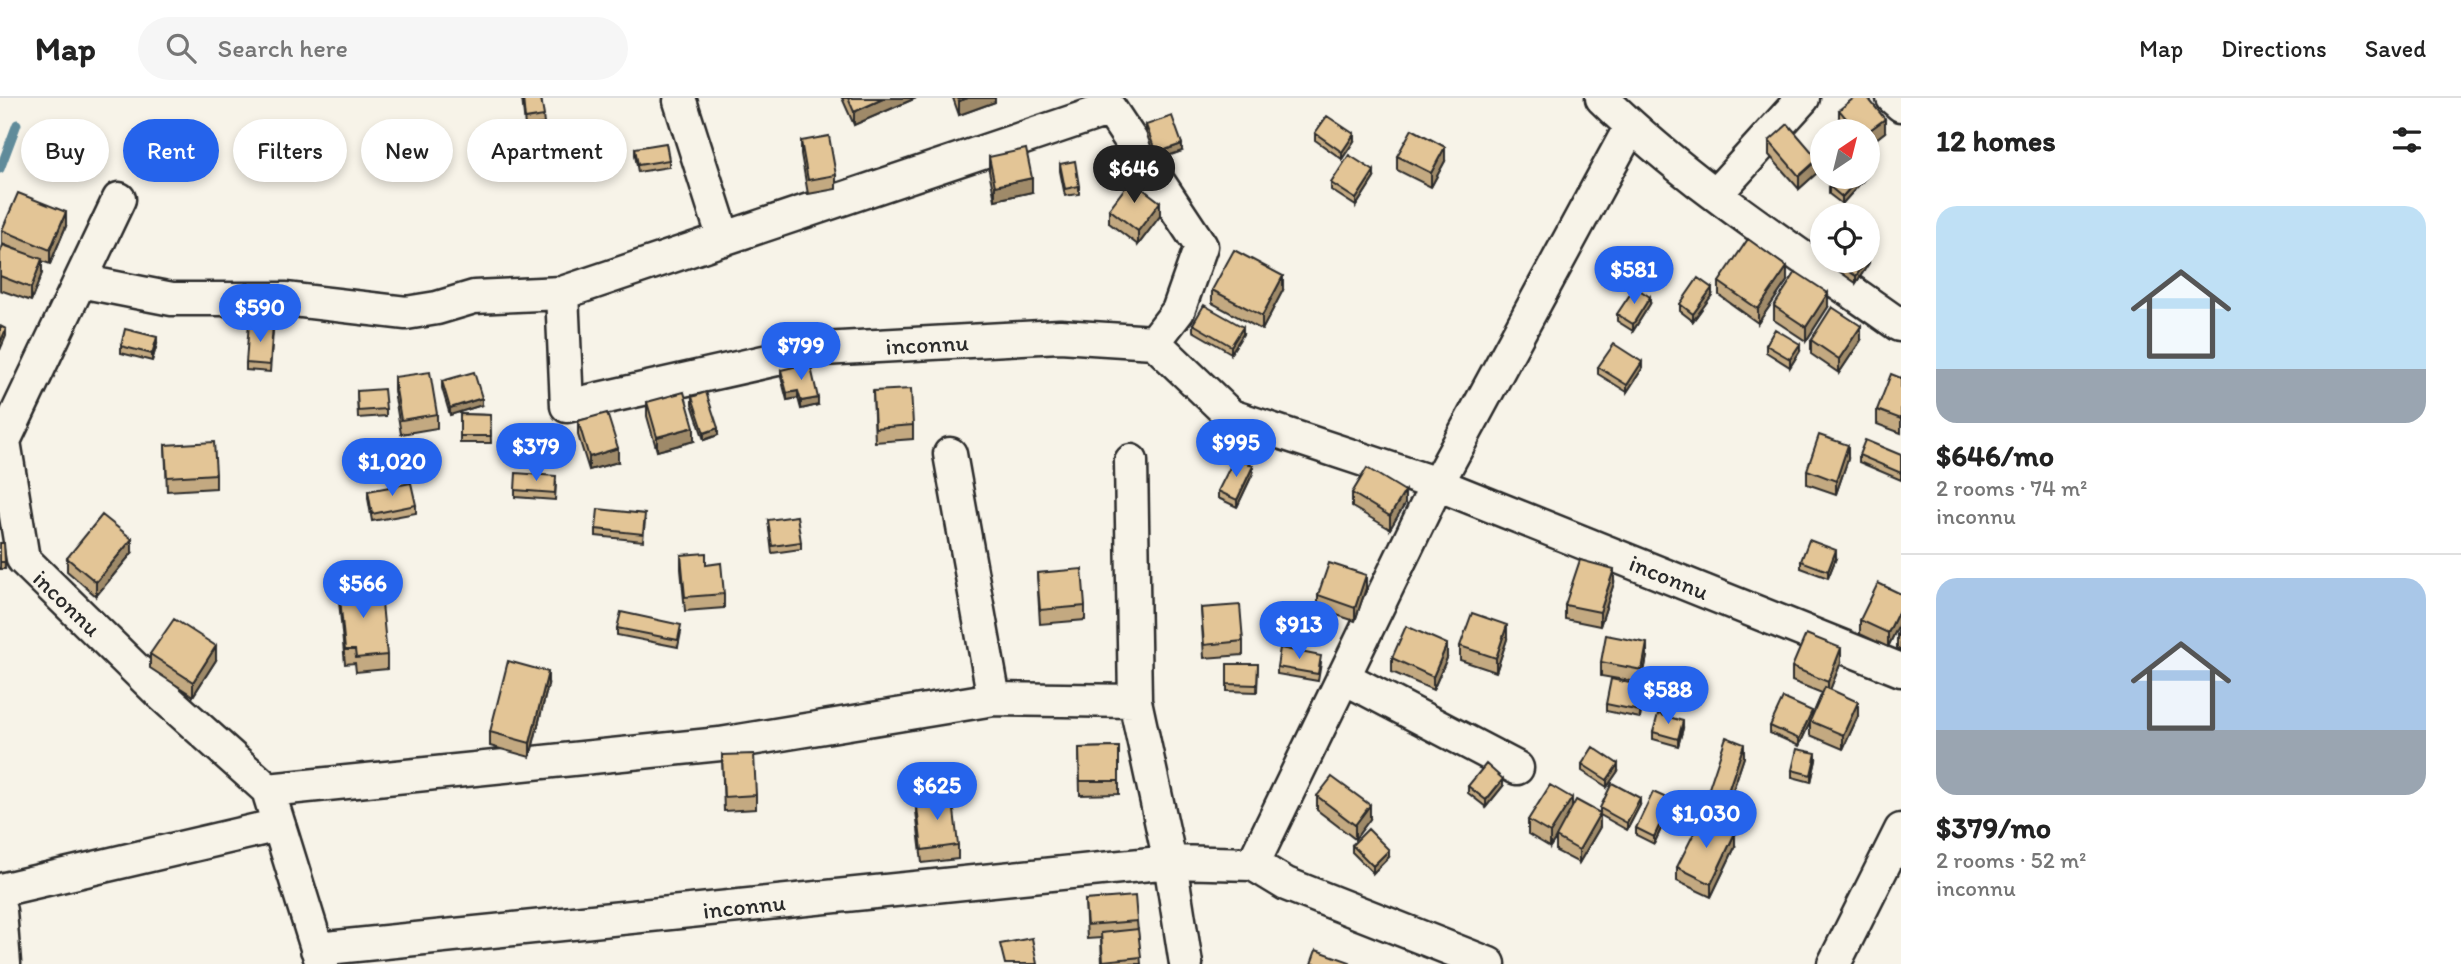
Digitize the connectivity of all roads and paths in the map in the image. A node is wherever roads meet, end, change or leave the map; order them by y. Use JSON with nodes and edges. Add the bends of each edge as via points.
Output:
{"nodes":[{"id":1,"x":1602,"y":98,"type":"edge"},
{"id":2,"x":1802,"y":98,"type":"edge"},
{"id":3,"x":1893,"y":98,"type":"edge"},
{"id":4,"x":680,"y":101,"type":"dead end"},
{"id":5,"x":1109,"y":103,"type":"edge"},
{"id":6,"x":1901,"y":105,"type":"edge"},
{"id":7,"x":1631,"y":126,"type":"junction"},
{"id":8,"x":1716,"y":194,"type":"junction"},
{"id":9,"x":118,"y":200,"type":"dead end"},
{"id":10,"x":724,"y":239,"type":"junction"},
{"id":11,"x":80,"y":281,"type":"junction"},
{"id":12,"x":562,"y":293,"type":"junction"},
{"id":13,"x":1899,"y":325,"type":"dead end"},
{"id":14,"x":1154,"y":342,"type":"junction"},
{"id":15,"x":950,"y":454,"type":"dead end"},
{"id":16,"x":1131,"y":461,"type":"dead end"},
{"id":17,"x":1437,"y":484,"type":"junction"},
{"id":18,"x":1901,"y":670,"type":"edge"},
{"id":19,"x":1343,"y":677,"type":"junction"},
{"id":20,"x":994,"y":699,"type":"junction"},
{"id":21,"x":1135,"y":701,"type":"junction"},
{"id":22,"x":1517,"y":768,"type":"dead end"},
{"id":23,"x":268,"y":789,"type":"junction"},
{"id":24,"x":279,"y":824,"type":"junction"},
{"id":25,"x":1901,"y":830,"type":"edge"},
{"id":26,"x":1170,"y":862,"type":"junction"},
{"id":27,"x":1253,"y":864,"type":"junction"},
{"id":28,"x":0,"y":890,"type":"edge"},
{"id":29,"x":0,"y":911,"type":"edge"},
{"id":30,"x":320,"y":956,"type":"edge"},
{"id":31,"x":4,"y":964,"type":"edge"},
{"id":32,"x":1186,"y":964,"type":"edge"},
{"id":33,"x":1489,"y":964,"type":"edge"},
{"id":34,"x":1834,"y":964,"type":"edge"}],
"edges":[{"from":1,"to":7,"type":"street"},
{"from":2,"to":8,"type":"street"},
{"from":3,"to":6,"type":"street"},
{"from":4,"to":10,"type":"street"},
{"from":5,"to":10,"type":"street"},
{"from":5,"to":14,"type":"street","via":[[1201,246],[1178,311]]},
{"from":7,"to":8,"type":"street"},
{"from":7,"to":17,"type":"street"},
{"from":8,"to":13,"type":"street"},
{"from":9,"to":11,"type":"street","name":"inconnu"},
{"from":10,"to":12,"type":"street"},
{"from":11,"to":12,"type":"street","via":[[172,299],[285,299],[407,313],[474,297]]},
{"from":11,"to":23,"type":"street","name":"inconnu","via":[[4,440],[23,559],[162,695]]},
{"from":12,"to":14,"type":"street","name":"inconnu","via":[[567,405],[822,349],[1060,336]]},
{"from":14,"to":17,"type":"street","name":"inconnu","via":[[1231,416]]},
{"from":15,"to":20,"type":"street"},
{"from":16,"to":21,"type":"street"},
{"from":17,"to":18,"type":"street","name":"inconnu"},
{"from":17,"to":19,"type":"street"},
{"from":19,"to":22,"type":"street"},
{"from":19,"to":27,"type":"street"},
{"from":20,"to":21,"type":"street"},
{"from":20,"to":23,"type":"street","via":[[720,744]]},
{"from":21,"to":26,"type":"street"},
{"from":23,"to":24,"type":"street","name":"inconnu"},
{"from":24,"to":28,"type":"street"},
{"from":24,"to":30,"type":"street","name":"inconnu"},
{"from":25,"to":34,"type":"street"},
{"from":26,"to":27,"type":"street","name":"inconnu"},
{"from":26,"to":30,"type":"street","name":"inconnu"},
{"from":26,"to":32,"type":"street"},
{"from":27,"to":33,"type":"street","name":"inconnu","via":[[1286,884]]},
{"from":29,"to":31,"type":"street"}]}
